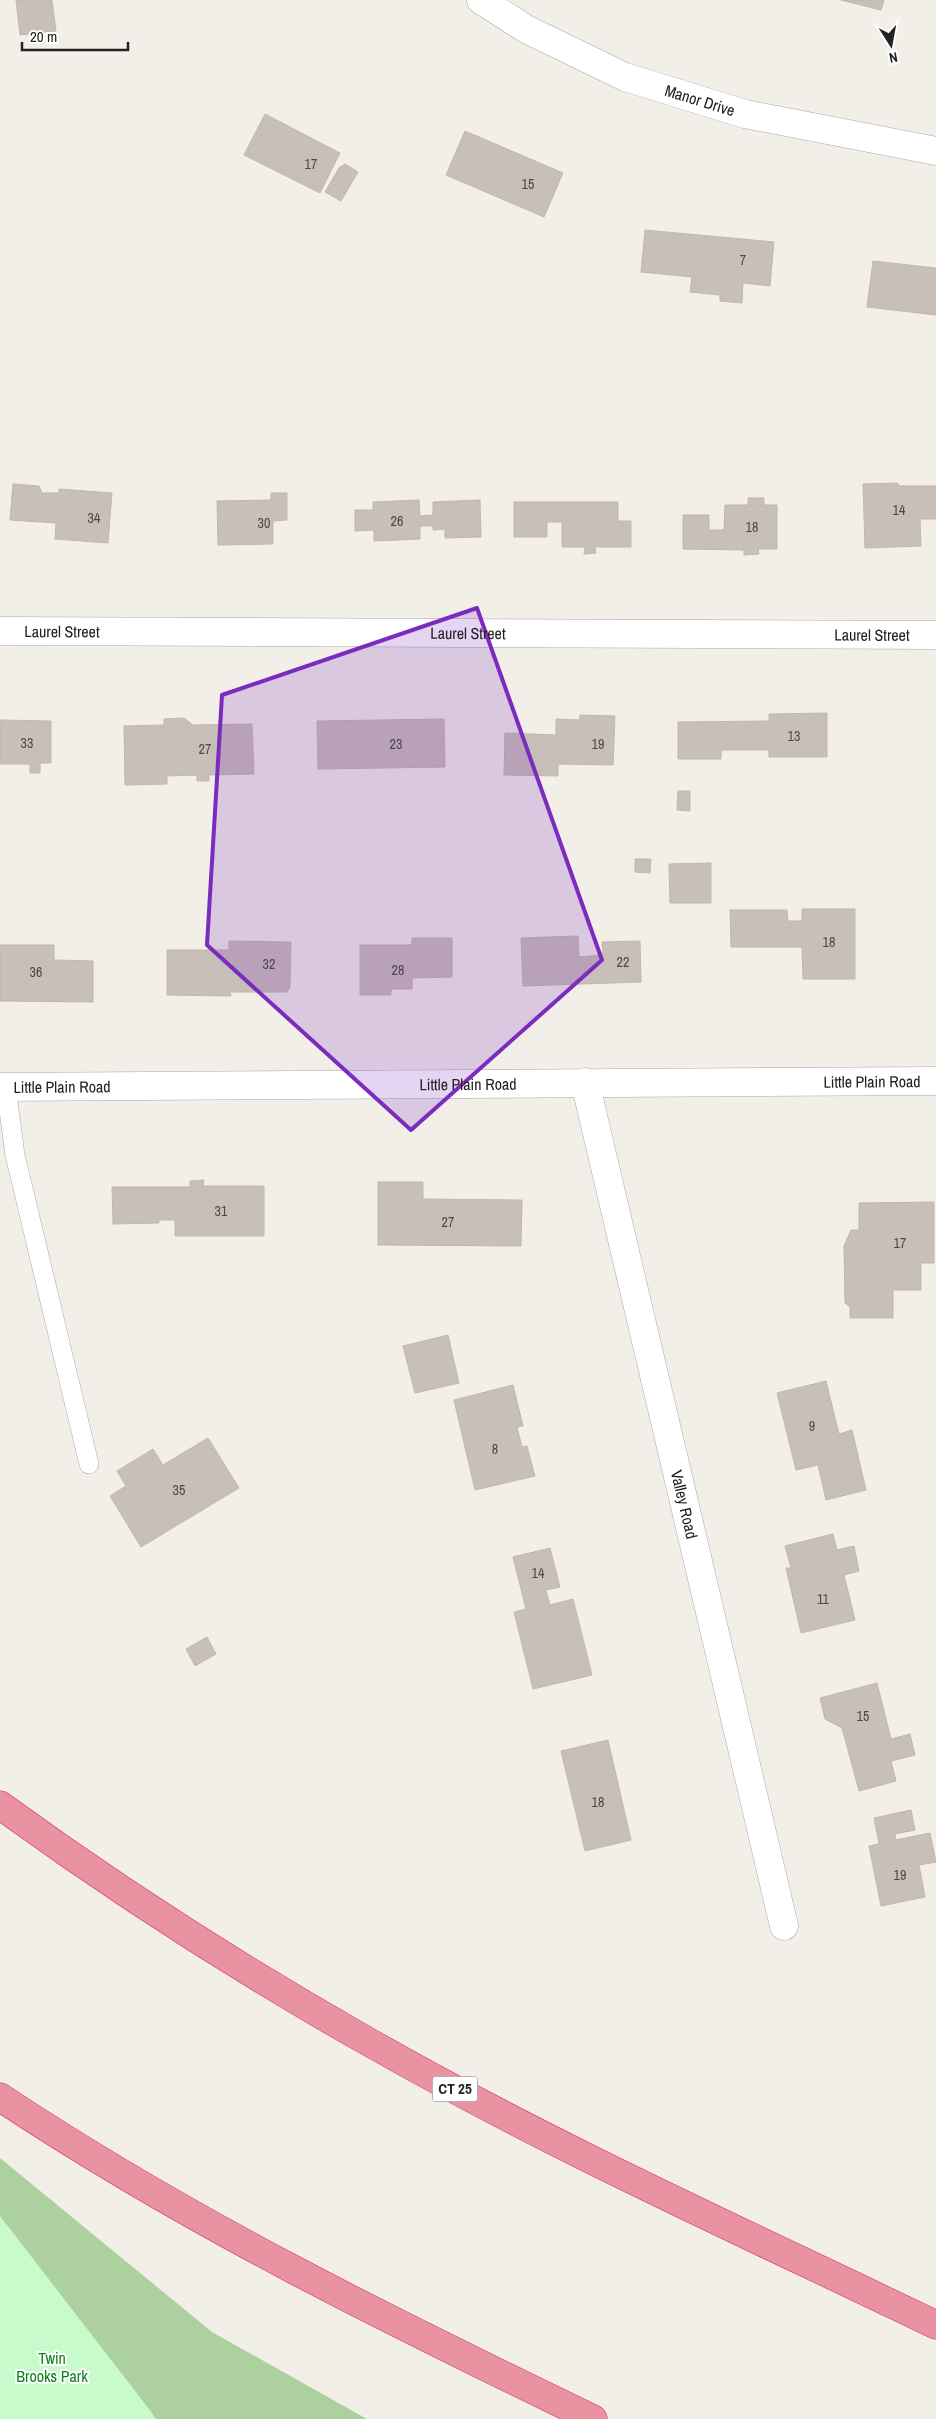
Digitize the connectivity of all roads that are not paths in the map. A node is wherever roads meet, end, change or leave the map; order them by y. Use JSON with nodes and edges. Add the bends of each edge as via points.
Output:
{"nodes":[{"id":1,"x":481,"y":0,"type":"edge"},
{"id":2,"x":936,"y":151,"type":"edge"},
{"id":3,"x":0,"y":631,"type":"edge"},
{"id":4,"x":936,"y":635,"type":"edge"},
{"id":5,"x":936,"y":1081,"type":"edge"},
{"id":6,"x":585,"y":1082,"type":"junction"},
{"id":7,"x":3,"y":1087,"type":"edge"},
{"id":8,"x":89,"y":1464,"type":"dead end"},
{"id":9,"x":0,"y":1805,"type":"edge"},
{"id":10,"x":784,"y":1926,"type":"dead end"},
{"id":11,"x":0,"y":2097,"type":"edge"},
{"id":12,"x":936,"y":2325,"type":"edge"},
{"id":13,"x":593,"y":2419,"type":"edge"}],
"edges":[{"from":1,"to":2,"type":"street","name":"Manor Drive","via":[[526,29],[625,78],[745,114]]},
{"from":3,"to":4,"type":"street","name":"Laurel Street"},
{"from":5,"to":6,"type":"street","name":"Little Plain Road"},
{"from":6,"to":7,"type":"street","name":"Little Plain Road"},
{"from":6,"to":10,"type":"street","name":"Valley Road"},
{"from":7,"to":8,"type":"lane","via":[[15,1155]]},
{"from":9,"to":12,"type":"highway","number":"CT 25","via":[[146,1907],[368,2042],[595,2161]]},
{"from":11,"to":13,"type":"highway","via":[[160,2197],[272,2259],[386,2319]]}]}
